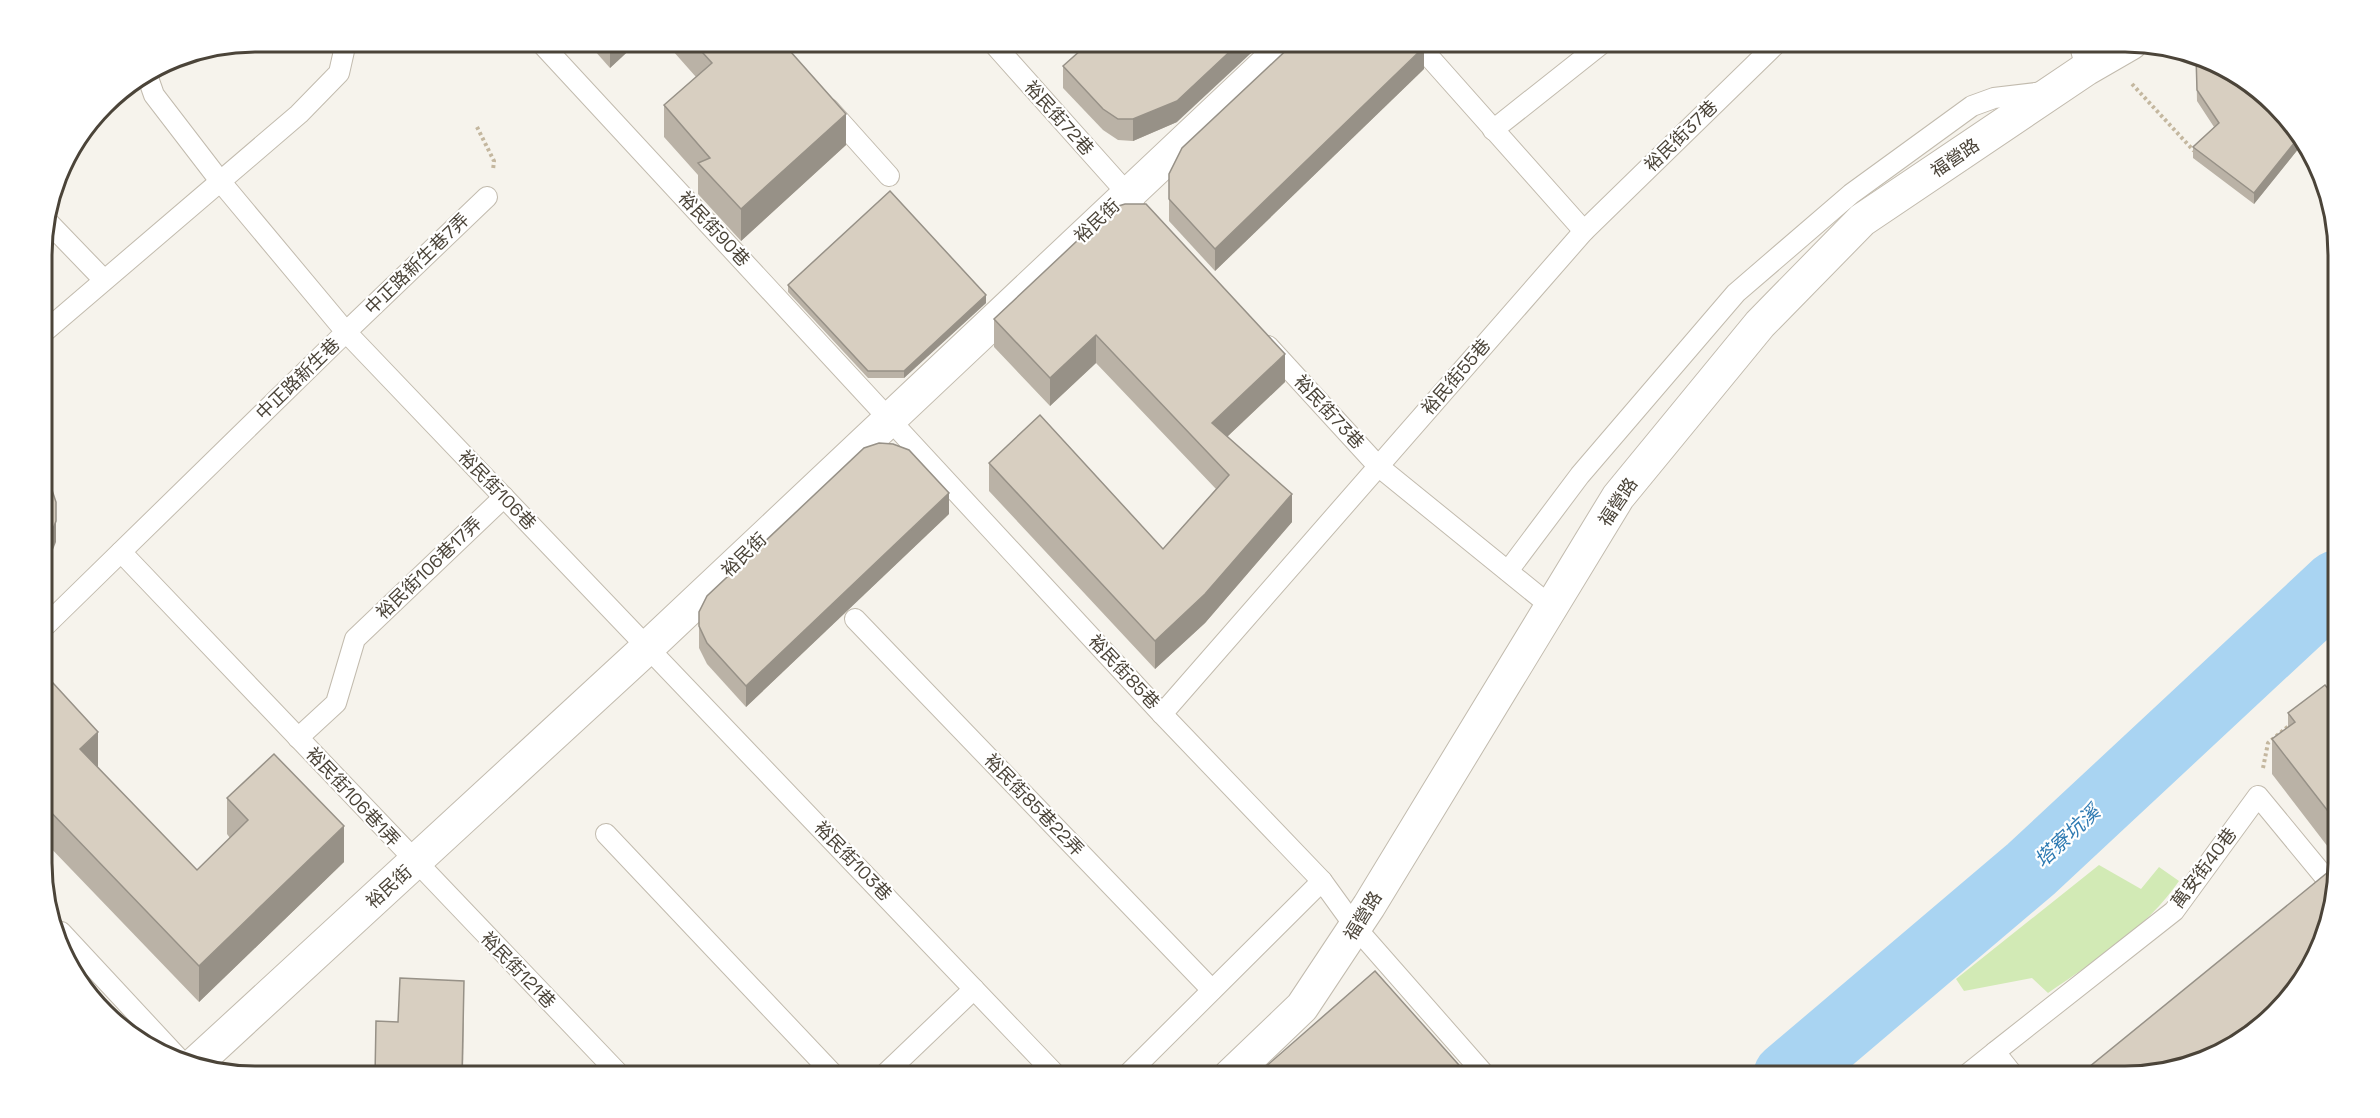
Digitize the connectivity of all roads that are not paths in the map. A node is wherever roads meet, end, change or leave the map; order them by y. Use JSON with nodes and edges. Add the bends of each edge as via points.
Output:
{"nodes":[{"id":1,"x":1279,"y":52,"type":"edge"},
{"id":2,"x":1425,"y":52,"type":"edge"},
{"id":3,"x":1591,"y":52,"type":"edge"},
{"id":4,"x":1768,"y":52,"type":"edge"},
{"id":5,"x":2098,"y":52,"type":"edge"},
{"id":6,"x":344,"y":53,"type":"edge"},
{"id":7,"x":550,"y":53,"type":"edge"},
{"id":8,"x":1001,"y":53,"type":"edge"},
{"id":9,"x":2083,"y":56,"type":"edge"},
{"id":10,"x":150,"y":83,"type":"edge"},
{"id":11,"x":2056,"y":90,"type":"junction"},
{"id":12,"x":817,"y":96,"type":"edge"},
{"id":13,"x":1493,"y":130,"type":"junction"},
{"id":14,"x":889,"y":176,"type":"dead end"},
{"id":15,"x":220,"y":182,"type":"junction"},
{"id":16,"x":1126,"y":193,"type":"junction"},
{"id":17,"x":488,"y":196,"type":"road end"},
{"id":18,"x":1151,"y":220,"type":"edge"},
{"id":19,"x":54,"y":228,"type":"edge"},
{"id":20,"x":1584,"y":231,"type":"junction"},
{"id":21,"x":105,"y":280,"type":"junction"},
{"id":22,"x":53,"y":325,"type":"edge"},
{"id":23,"x":346,"y":332,"type":"junction"},
{"id":24,"x":1257,"y":334,"type":"edge"},
{"id":25,"x":889,"y":417,"type":"junction"},
{"id":26,"x":1378,"y":466,"type":"junction"},
{"id":27,"x":504,"y":497,"type":"junction"},
{"id":28,"x":121,"y":552,"type":"junction"},
{"id":29,"x":1508,"y":571,"type":"junction"},
{"id":30,"x":1553,"y":608,"type":"junction"},
{"id":31,"x":52,"y":619,"type":"edge"},
{"id":32,"x":855,"y":619,"type":"dead end"},
{"id":33,"x":355,"y":639,"type":"joint"},
{"id":34,"x":648,"y":647,"type":"junction"},
{"id":35,"x":1162,"y":714,"type":"junction"},
{"id":36,"x":298,"y":738,"type":"junction"},
{"id":37,"x":606,"y":834,"type":"dead end"},
{"id":38,"x":416,"y":863,"type":"junction"},
{"id":39,"x":2327,"y":879,"type":"edge"},
{"id":40,"x":1322,"y":882,"type":"junction"},
{"id":41,"x":1356,"y":928,"type":"junction"},
{"id":42,"x":68,"y":939,"type":"edge"},
{"id":43,"x":974,"y":989,"type":"junction"},
{"id":44,"x":1212,"y":990,"type":"junction"},
{"id":45,"x":164,"y":1043,"type":"edge"},
{"id":46,"x":1995,"y":1052,"type":"junction"},
{"id":47,"x":201,"y":1058,"type":"edge"},
{"id":48,"x":1241,"y":1065,"type":"edge"},
{"id":49,"x":1476,"y":1065,"type":"edge"},
{"id":50,"x":1979,"y":1065,"type":"edge"},
{"id":51,"x":2005,"y":1065,"type":"edge"},
{"id":52,"x":611,"y":1066,"type":"edge"},
{"id":53,"x":826,"y":1066,"type":"edge"},
{"id":54,"x":894,"y":1066,"type":"edge"},
{"id":55,"x":1047,"y":1066,"type":"edge"},
{"id":56,"x":1136,"y":1066,"type":"edge"}],
"edges":[{"from":1,"to":16,"type":"street","name":"裕民街"},
{"from":2,"to":13,"type":"lane"},
{"from":3,"to":13,"type":"lane"},
{"from":4,"to":20,"type":"lane","name":"裕民街37巷"},
{"from":5,"to":9,"type":"street","name":"福營路"},
{"from":6,"to":15,"type":"lane","via":[[339,73],[299,114]]},
{"from":7,"to":25,"type":"lane","name":"裕民街90巷"},
{"from":8,"to":16,"type":"lane","name":"裕民街72巷"},
{"from":9,"to":11,"type":"street","name":"福營路"},
{"from":10,"to":15,"type":"lane","name":"中正路新生巷","via":[[154,95]]},
{"from":11,"to":29,"type":"lane","via":[[1994,98],[1972,106],[1851,194],[1736,293],[1580,476]]},
{"from":11,"to":30,"type":"street","name":"福營路","via":[[1862,220],[1760,324],[1618,497]]},
{"from":12,"to":14,"type":"lane"},
{"from":13,"to":20,"type":"lane"},
{"from":15,"to":21,"type":"lane"},
{"from":15,"to":23,"type":"lane","name":"中正路新生巷"},
{"from":16,"to":18,"type":"lane"},
{"from":16,"to":25,"type":"street","name":"裕民街"},
{"from":17,"to":23,"type":"lane","name":"中正路新生巷7弄"},
{"from":19,"to":21,"type":"lane"},
{"from":20,"to":26,"type":"lane","name":"裕民街55巷"},
{"from":21,"to":22,"type":"lane"},
{"from":23,"to":27,"type":"lane","name":"裕民街106巷"},
{"from":23,"to":28,"type":"lane","name":"中正路新生巷"},
{"from":24,"to":26,"type":"lane","name":"裕民街73巷"},
{"from":25,"to":34,"type":"street","name":"裕民街"},
{"from":25,"to":35,"type":"lane","name":"裕民街85巷"},
{"from":26,"to":29,"type":"lane","name":"裕民街73巷"},
{"from":26,"to":35,"type":"lane","name":"裕民街55巷"},
{"from":27,"to":33,"type":"lane","name":"裕民街106巷17弄"},
{"from":27,"to":34,"type":"lane","name":"裕民街106巷"},
{"from":28,"to":31,"type":"lane","name":"中正路新生巷"},
{"from":28,"to":36,"type":"lane"},
{"from":29,"to":30,"type":"lane","name":"裕民街73巷"},
{"from":30,"to":41,"type":"street","name":"福營路"},
{"from":32,"to":44,"type":"lane","name":"裕民街85巷22弄"},
{"from":33,"to":36,"type":"lane","name":"裕民街106巷1弄","via":[[336,703]]},
{"from":34,"to":38,"type":"street","name":"裕民街"},
{"from":34,"to":43,"type":"lane","name":"裕民街103巷"},
{"from":35,"to":40,"type":"lane","name":"裕民街85巷"},
{"from":36,"to":38,"type":"lane","name":"裕民街106巷1弄"},
{"from":37,"to":53,"type":"lane"},
{"from":38,"to":47,"type":"street","name":"裕民街"},
{"from":38,"to":52,"type":"lane","name":"裕民街121巷"},
{"from":39,"to":46,"type":"lane","name":"萬安街40巷","via":[[2258,796],[2174,911]]},
{"from":40,"to":41,"type":"lane","name":"裕民街85巷"},
{"from":40,"to":44,"type":"lane"},
{"from":41,"to":48,"type":"street","name":"福營路","via":[[1302,1007]]},
{"from":41,"to":49,"type":"lane","name":"裕民街85巷"},
{"from":42,"to":45,"type":"lane"},
{"from":43,"to":54,"type":"lane"},
{"from":43,"to":55,"type":"lane","name":"裕民街103巷"},
{"from":44,"to":56,"type":"lane"},
{"from":46,"to":50,"type":"lane","name":"萬安街40巷"},
{"from":46,"to":51,"type":"lane"}]}
